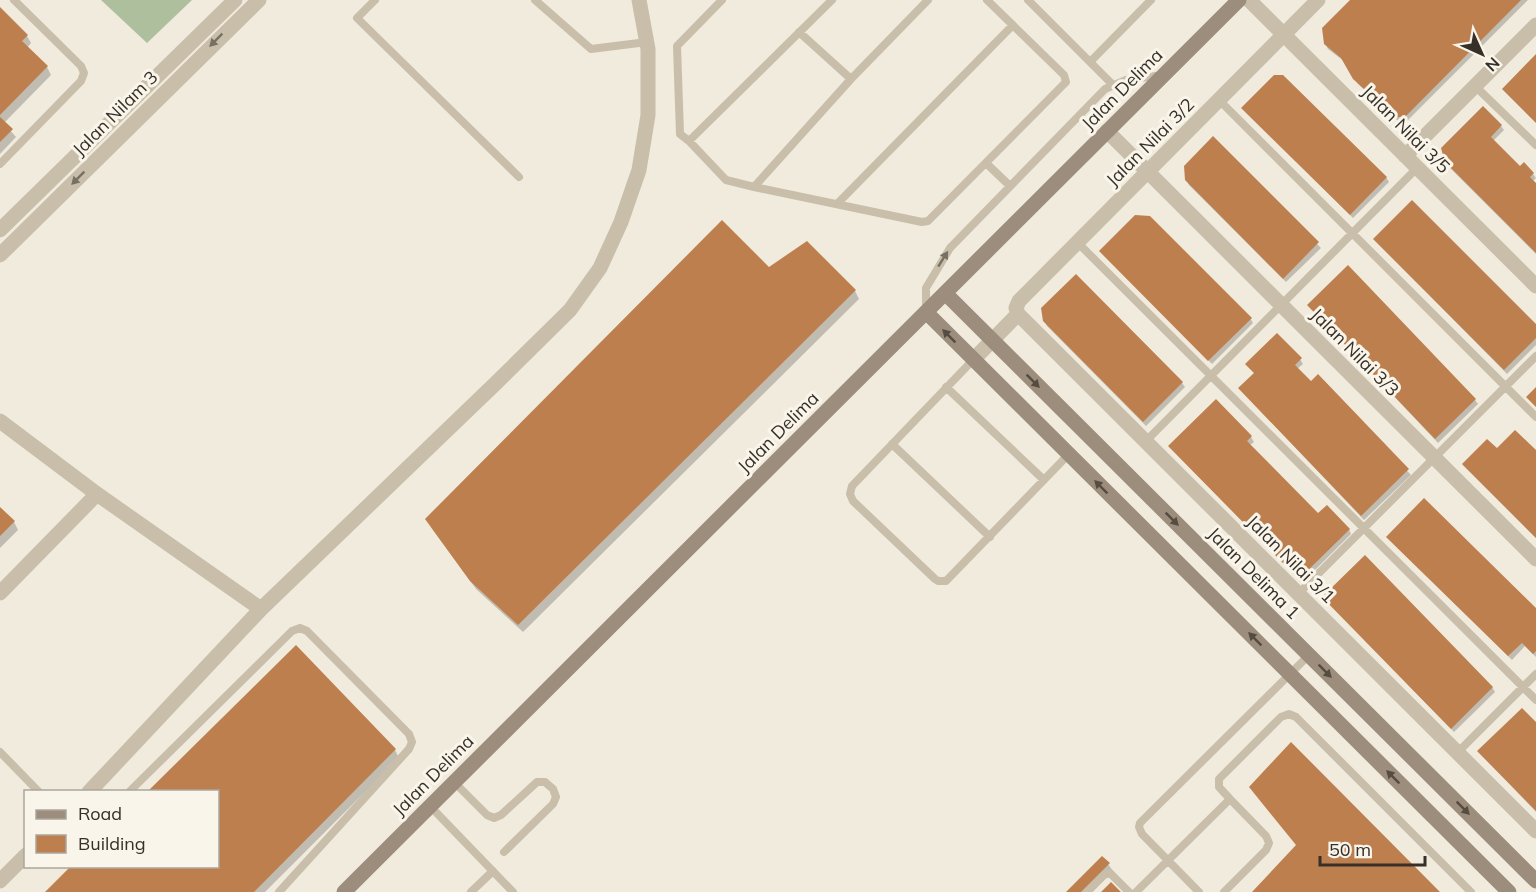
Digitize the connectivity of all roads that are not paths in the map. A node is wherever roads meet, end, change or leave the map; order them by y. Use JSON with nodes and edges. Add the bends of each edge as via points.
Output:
{"nodes":[{"id":1,"x":14,"y":0,"type":"edge"},
{"id":2,"x":235,"y":0,"type":"edge"},
{"id":3,"x":259,"y":0,"type":"edge"},
{"id":4,"x":375,"y":0,"type":"edge"},
{"id":5,"x":535,"y":0,"type":"edge"},
{"id":6,"x":639,"y":0,"type":"edge"},
{"id":7,"x":722,"y":0,"type":"edge"},
{"id":8,"x":832,"y":0,"type":"edge"},
{"id":9,"x":928,"y":0,"type":"edge"},
{"id":10,"x":987,"y":0,"type":"edge"},
{"id":11,"x":1028,"y":0,"type":"edge"},
{"id":12,"x":1151,"y":0,"type":"edge"},
{"id":13,"x":1239,"y":0,"type":"edge"},
{"id":14,"x":1249,"y":0,"type":"edge"},
{"id":15,"x":1318,"y":0,"type":"edge"},
{"id":16,"x":1012,"y":25,"type":"junction"},
{"id":17,"x":1536,"y":25,"type":"edge"},
{"id":18,"x":799,"y":32,"type":"junction"},
{"id":19,"x":1284,"y":35,"type":"junction"},
{"id":20,"x":647,"y":42,"type":"junction"},
{"id":21,"x":1090,"y":62,"type":"junction"},
{"id":22,"x":1164,"y":74,"type":"junction"},
{"id":23,"x":851,"y":80,"type":"junction"},
{"id":24,"x":1113,"y":85,"type":"junction"},
{"id":25,"x":1475,"y":86,"type":"junction"},
{"id":26,"x":1219,"y":100,"type":"junction"},
{"id":27,"x":1107,"y":131,"type":"junction"},
{"id":28,"x":689,"y":141,"type":"junction"},
{"id":29,"x":1536,"y":145,"type":"edge"},
{"id":30,"x":1405,"y":156,"type":"junction"},
{"id":31,"x":986,"y":163,"type":"junction"},
{"id":32,"x":0,"y":164,"type":"edge"},
{"id":33,"x":1418,"y":168,"type":"junction"},
{"id":34,"x":1147,"y":172,"type":"junction"},
{"id":35,"x":519,"y":177,"type":"dead end"},
{"id":36,"x":1010,"y":186,"type":"junction"},
{"id":37,"x":754,"y":187,"type":"junction"},
{"id":38,"x":837,"y":204,"type":"junction"},
{"id":39,"x":0,"y":231,"type":"edge"},
{"id":40,"x":1352,"y":234,"type":"junction"},
{"id":41,"x":1077,"y":242,"type":"junction"},
{"id":42,"x":11,"y":244,"type":"junction"},
{"id":43,"x":0,"y":255,"type":"edge"},
{"id":44,"x":1536,"y":286,"type":"edge"},
{"id":45,"x":945,"y":293,"type":"junction"},
{"id":46,"x":1281,"y":305,"type":"junction"},
{"id":47,"x":926,"y":312,"type":"junction"},
{"id":48,"x":1018,"y":314,"type":"junction"},
{"id":49,"x":992,"y":340,"type":"junction"},
{"id":50,"x":1536,"y":356,"type":"edge"},
{"id":51,"x":973,"y":360,"type":"junction"},
{"id":52,"x":1211,"y":376,"type":"junction"},
{"id":53,"x":1505,"y":386,"type":"junction"},
{"id":54,"x":946,"y":387,"type":"junction"},
{"id":55,"x":1536,"y":417,"type":"edge"},
{"id":56,"x":0,"y":421,"type":"edge"},
{"id":57,"x":1145,"y":442,"type":"junction"},
{"id":58,"x":892,"y":444,"type":"junction"},
{"id":59,"x":1069,"y":454,"type":"junction"},
{"id":60,"x":1434,"y":458,"type":"junction"},
{"id":61,"x":1044,"y":480,"type":"junction"},
{"id":62,"x":97,"y":494,"type":"junction"},
{"id":63,"x":1364,"y":528,"type":"junction"},
{"id":64,"x":990,"y":537,"type":"junction"},
{"id":65,"x":1536,"y":560,"type":"edge"},
{"id":66,"x":0,"y":593,"type":"edge"},
{"id":67,"x":1298,"y":594,"type":"junction"},
{"id":68,"x":261,"y":609,"type":"junction"},
{"id":69,"x":1309,"y":655,"type":"junction"},
{"id":70,"x":1290,"y":674,"type":"junction"},
{"id":71,"x":1536,"y":674,"type":"edge"},
{"id":72,"x":1523,"y":687,"type":"junction"},
{"id":73,"x":1536,"y":700,"type":"edge"},
{"id":74,"x":0,"y":752,"type":"edge"},
{"id":75,"x":1457,"y":753,"type":"junction"},
{"id":76,"x":454,"y":782,"type":"junction"},
{"id":77,"x":37,"y":790,"type":"edge"},
{"id":78,"x":91,"y":790,"type":"edge"},
{"id":79,"x":131,"y":790,"type":"edge"},
{"id":80,"x":1230,"y":799,"type":"junction"},
{"id":81,"x":430,"y":806,"type":"junction"},
{"id":82,"x":1536,"y":831,"type":"edge"},
{"id":83,"x":504,"y":852,"type":"dead end"},
{"id":84,"x":24,"y":857,"type":"edge"},
{"id":85,"x":1168,"y":860,"type":"junction"},
{"id":86,"x":493,"y":871,"type":"junction"},
{"id":87,"x":0,"y":881,"type":"edge"},
{"id":88,"x":1536,"y":881,"type":"edge"},
{"id":89,"x":279,"y":892,"type":"edge"},
{"id":90,"x":344,"y":892,"type":"edge"},
{"id":91,"x":471,"y":892,"type":"edge"},
{"id":92,"x":513,"y":892,"type":"edge"},
{"id":93,"x":1087,"y":892,"type":"edge"},
{"id":94,"x":1129,"y":892,"type":"edge"},
{"id":95,"x":1136,"y":892,"type":"edge"},
{"id":96,"x":1199,"y":892,"type":"edge"},
{"id":97,"x":1224,"y":892,"type":"edge"},
{"id":98,"x":1471,"y":892,"type":"edge"},
{"id":99,"x":1509,"y":892,"type":"edge"}],
"edges":[{"from":1,"to":32,"type":"lane","via":[[81,66],[84,74]]},
{"from":2,"to":39,"type":"street","name":"Jalan Nilam 3"},
{"from":3,"to":42,"type":"street","name":"Jalan Nilam 3","one_way":true},
{"from":4,"to":35,"type":"lane","via":[[357,18]]},
{"from":5,"to":20,"type":"lane","via":[[591,49]]},
{"from":6,"to":20,"type":"street"},
{"from":7,"to":28,"type":"lane","via":[[677,46],[680,132]]},
{"from":8,"to":18,"type":"lane"},
{"from":9,"to":23,"type":"lane"},
{"from":10,"to":16,"type":"lane"},
{"from":11,"to":21,"type":"lane"},
{"from":12,"to":21,"type":"lane"},
{"from":13,"to":22,"type":"street","name":"Jalan Delima"},
{"from":14,"to":19,"type":"street","name":"Jalan Nilai 3/5"},
{"from":15,"to":19,"type":"street","name":"Jalan Nilai 3/2"},
{"from":16,"to":31,"type":"lane","via":[[1064,75],[1066,82]]},
{"from":16,"to":38,"type":"lane"},
{"from":17,"to":25,"type":"street"},
{"from":18,"to":23,"type":"lane"},
{"from":18,"to":28,"type":"lane"},
{"from":19,"to":26,"type":"street","name":"Jalan Nilai 3/2"},
{"from":19,"to":30,"type":"street","name":"Jalan Nilai 3/5"},
{"from":20,"to":68,"type":"street","via":[[648,115],[639,170],[600,268],[570,310]]},
{"from":21,"to":24,"type":"lane"},
{"from":22,"to":24,"type":"lane"},
{"from":22,"to":27,"type":"street","name":"Jalan Delima"},
{"from":23,"to":37,"type":"lane"},
{"from":24,"to":36,"type":"lane"},
{"from":25,"to":29,"type":"lane"},
{"from":25,"to":30,"type":"street"},
{"from":26,"to":34,"type":"street","name":"Jalan Nilai 3/2"},
{"from":26,"to":40,"type":"lane"},
{"from":27,"to":34,"type":"street","name":"Jalan Nilai 3/3"},
{"from":27,"to":45,"type":"street","name":"Jalan Delima"},
{"from":28,"to":37,"type":"lane","via":[[726,180]]},
{"from":30,"to":33,"type":"street","name":"Jalan Nilai 3/5"},
{"from":31,"to":36,"type":"lane"},
{"from":31,"to":38,"type":"lane","via":[[926,222]]},
{"from":33,"to":40,"type":"lane"},
{"from":33,"to":44,"type":"street","name":"Jalan Nilai 3/5"},
{"from":34,"to":41,"type":"street","name":"Jalan Nilai 3/2"},
{"from":34,"to":46,"type":"street","name":"Jalan Nilai 3/3"},
{"from":47,"to":36,"type":"lane","one_way":true,"via":[[926,288],[950,248]]},
{"from":37,"to":38,"type":"lane"},
{"from":39,"to":42,"type":"lane"},
{"from":40,"to":46,"type":"lane"},
{"from":40,"to":53,"type":"lane"},
{"from":41,"to":48,"type":"street","name":"Jalan Nilai 3/2","via":[[1019,300]]},
{"from":41,"to":52,"type":"lane"},
{"from":42,"to":43,"type":"street","name":"Jalan Nilam 3"},
{"from":45,"to":47,"type":"street","name":"Jalan Delima"},
{"from":45,"to":49,"type":"street","name":"Jalan Delima 1"},
{"from":46,"to":52,"type":"lane"},
{"from":46,"to":60,"type":"street","name":"Jalan Nilai 3/3"},
{"from":51,"to":47,"type":"street","one_way":true},
{"from":47,"to":76,"type":"street","name":"Jalan Delima"},
{"from":48,"to":49,"type":"street","name":"Jalan Nilai 3/2"},
{"from":48,"to":57,"type":"street","name":"Jalan Nilai 3/1"},
{"from":49,"to":51,"type":"street","name":"Jalan Nilai 3/2"},
{"from":49,"to":69,"type":"street","name":"Jalan Delima 1","one_way":true},
{"from":50,"to":53,"type":"lane"},
{"from":51,"to":54,"type":"lane"},
{"from":51,"to":59,"type":"street"},
{"from":52,"to":57,"type":"lane"},
{"from":52,"to":63,"type":"lane"},
{"from":53,"to":55,"type":"lane"},
{"from":53,"to":60,"type":"lane"},
{"from":54,"to":58,"type":"lane"},
{"from":54,"to":61,"type":"lane"},
{"from":56,"to":62,"type":"street"},
{"from":57,"to":67,"type":"street","name":"Jalan Nilai 3/1"},
{"from":58,"to":64,"type":"lane"},
{"from":58,"to":64,"type":"lane","via":[[852,486],[850,498],[932,576],[942,582],[950,579]]},
{"from":59,"to":61,"type":"lane"},
{"from":70,"to":59,"type":"street","one_way":true},
{"from":60,"to":63,"type":"lane"},
{"from":60,"to":65,"type":"street","name":"Jalan Nilai 3/3"},
{"from":61,"to":64,"type":"lane"},
{"from":62,"to":66,"type":"street"},
{"from":62,"to":68,"type":"street"},
{"from":63,"to":67,"type":"lane"},
{"from":63,"to":72,"type":"lane"},
{"from":67,"to":75,"type":"street","name":"Jalan Nilai 3/1"},
{"from":68,"to":78,"type":"street"},
{"from":69,"to":70,"type":"lane"},
{"from":69,"to":88,"type":"street","name":"Jalan Delima 1","one_way":true},
{"from":70,"to":85,"type":"lane","via":[[1142,819],[1140,831]]},
{"from":99,"to":70,"type":"street","one_way":true},
{"from":71,"to":72,"type":"lane"},
{"from":72,"to":73,"type":"lane"},
{"from":72,"to":75,"type":"lane"},
{"from":74,"to":77,"type":"lane"},
{"from":75,"to":82,"type":"street","name":"Jalan Nilai 3/1"},
{"from":76,"to":81,"type":"street","name":"Jalan Delima"},
{"from":76,"to":83,"type":"lane","via":[[494,818],[537,782],[545,782],[556,793],[553,804]]},
{"from":79,"to":89,"type":"lane","via":[[292,631],[307,631],[412,741],[410,749]]},
{"from":80,"to":85,"type":"lane"},
{"from":80,"to":97,"type":"lane","via":[[1269,843]]},
{"from":80,"to":98,"type":"lane","via":[[1219,787],[1219,779],[1281,717],[1292,715]]},
{"from":81,"to":86,"type":"lane"},
{"from":81,"to":90,"type":"street","name":"Jalan Delima"},
{"from":84,"to":87,"type":"street"},
{"from":85,"to":95,"type":"lane"},
{"from":85,"to":96,"type":"lane"},
{"from":86,"to":91,"type":"lane"},
{"from":86,"to":92,"type":"lane"},
{"from":93,"to":94,"type":"lane","via":[[1107,873]]}]}
